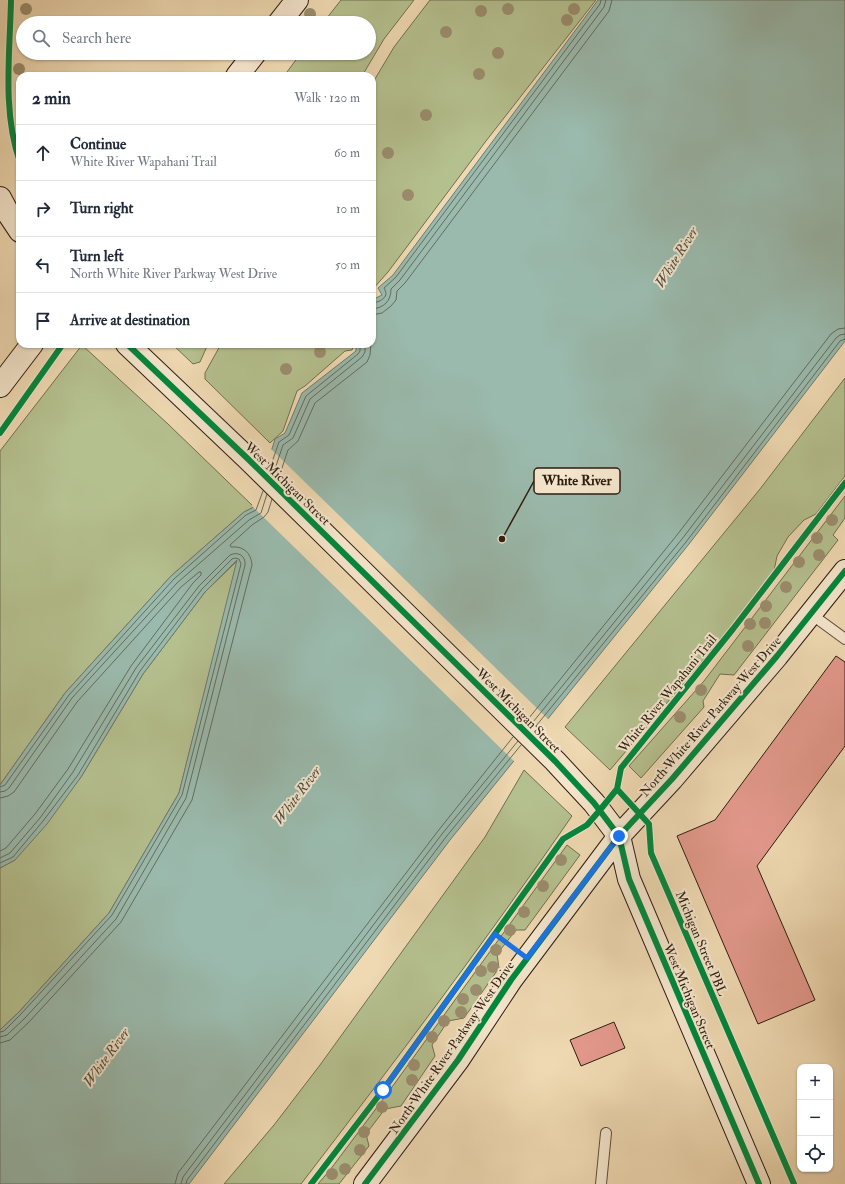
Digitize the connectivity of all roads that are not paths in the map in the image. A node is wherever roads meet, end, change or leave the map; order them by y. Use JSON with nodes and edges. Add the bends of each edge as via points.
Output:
{"nodes":[{"id":1,"x":296,"y":0,"type":"edge"},
{"id":2,"x":283,"y":16,"type":"edge"},
{"id":3,"x":250,"y":60,"type":"edge"},
{"id":4,"x":240,"y":72,"type":"edge"},
{"id":5,"x":0,"y":198,"type":"edge"},
{"id":6,"x":16,"y":225,"type":"edge"},
{"id":7,"x":29,"y":348,"type":"edge"},
{"id":8,"x":131,"y":348,"type":"edge"},
{"id":9,"x":0,"y":386,"type":"edge"},
{"id":10,"x":845,"y":571,"type":"edge"},
{"id":11,"x":811,"y":614,"type":"junction"},
{"id":12,"x":845,"y":639,"type":"edge"},
{"id":13,"x":619,"y":836,"type":"junction"},
{"id":14,"x":606,"y":1133,"type":"dead end"},
{"id":15,"x":365,"y":1184,"type":"edge"},
{"id":16,"x":601,"y":1184,"type":"edge"},
{"id":17,"x":759,"y":1184,"type":"edge"}],
"edges":[{"from":1,"to":2,"type":"main road"},
{"from":3,"to":4,"type":"main road"},
{"from":5,"to":6,"type":"main road"},
{"from":7,"to":9,"type":"main road"},
{"from":8,"to":13,"type":"main road","name":"West Michigan Street","via":[[264,474],[555,761],[594,803]]},
{"from":10,"to":11,"type":"main road","name":"North White River Parkway West Drive"},
{"from":11,"to":12,"type":"lane"},
{"from":11,"to":13,"type":"main road","name":"North White River Parkway West Drive","via":[[672,780]]},
{"from":13,"to":15,"type":"main road","name":"North White River Parkway West Drive","via":[[510,980],[458,1060]]},
{"from":13,"to":17,"type":"main road","name":"West Michigan Street","via":[[629,879]]},
{"from":14,"to":16,"type":"lane"}]}
